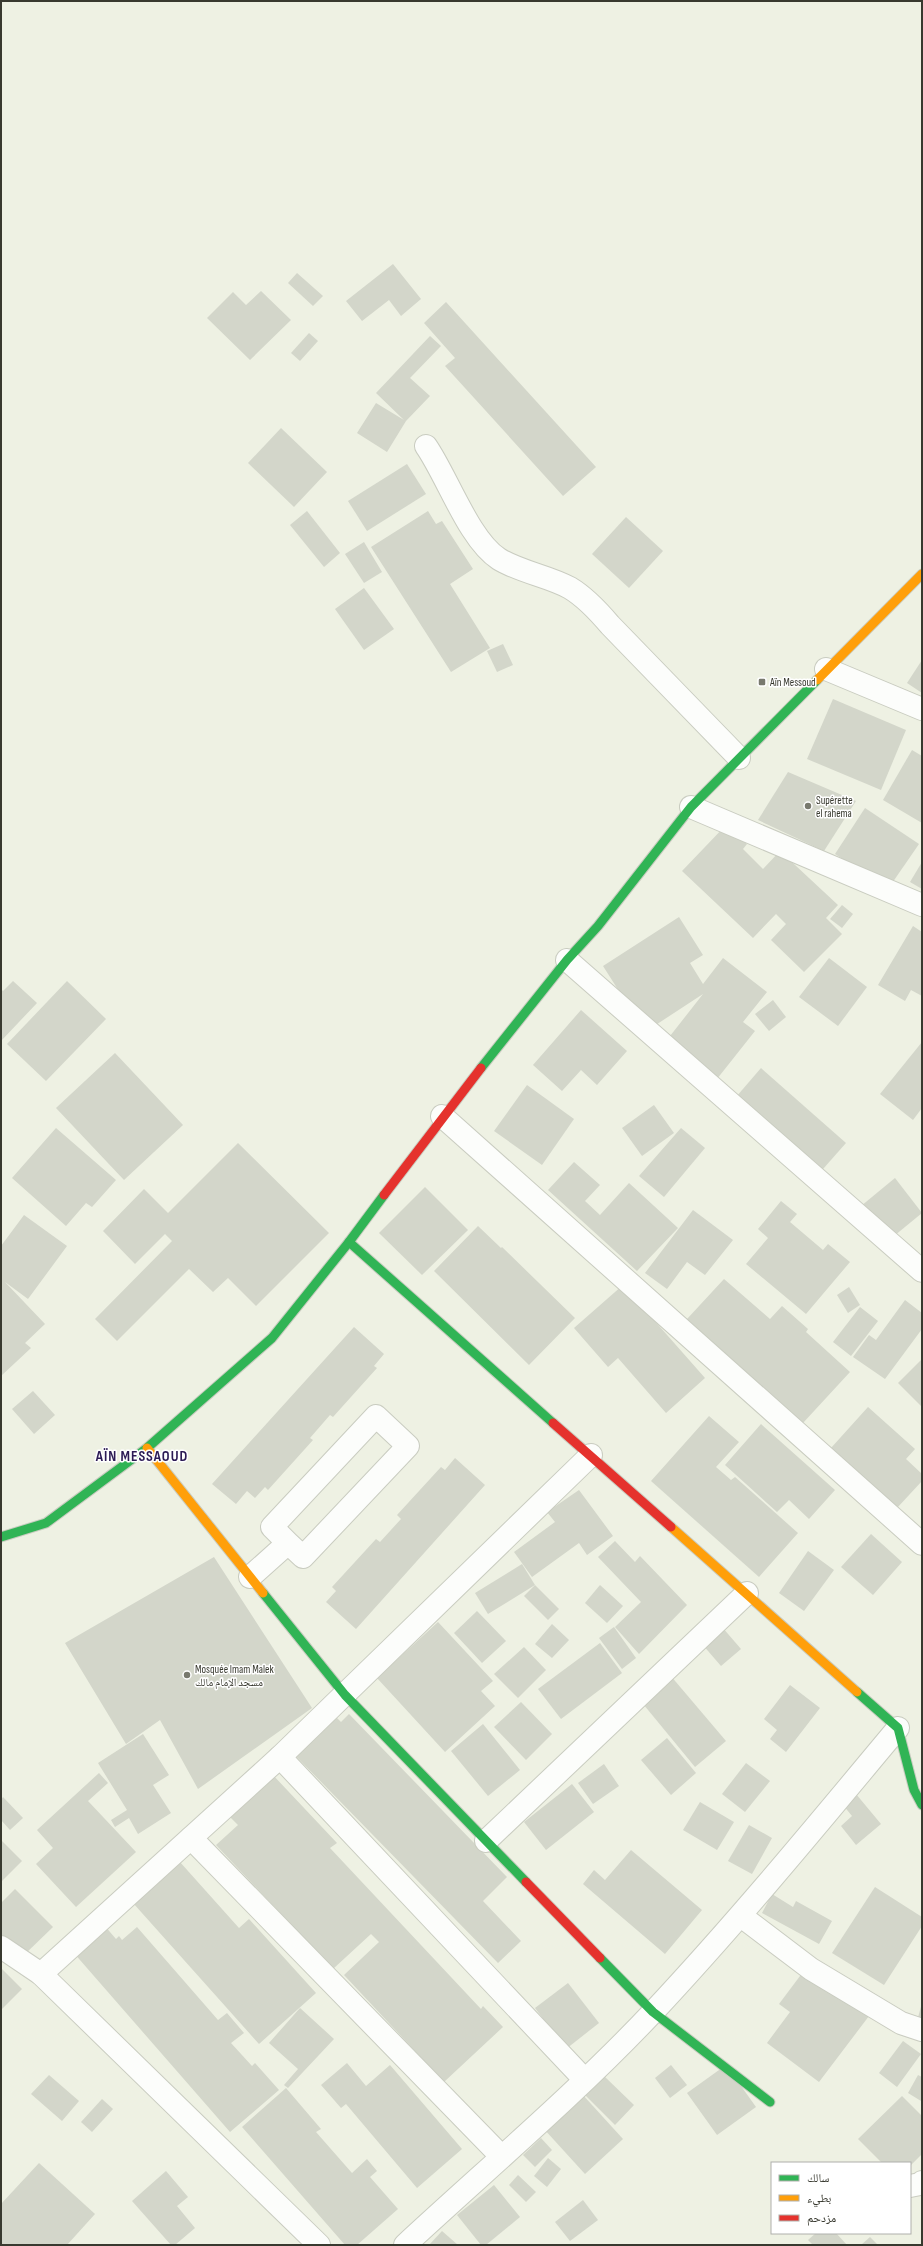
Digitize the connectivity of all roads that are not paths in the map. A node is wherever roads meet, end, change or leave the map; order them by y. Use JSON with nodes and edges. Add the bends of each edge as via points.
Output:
{"nodes":[{"id":1,"x":426,"y":446,"type":"dead end"},
{"id":2,"x":922,"y":574,"type":"edge"},
{"id":3,"x":826,"y":669,"type":"junction"},
{"id":4,"x":922,"y":709,"type":"edge"},
{"id":5,"x":739,"y":758,"type":"junction"},
{"id":6,"x":691,"y":807,"type":"junction"},
{"id":7,"x":922,"y":905,"type":"edge"},
{"id":8,"x":567,"y":960,"type":"junction"},
{"id":9,"x":442,"y":1116,"type":"junction"},
{"id":10,"x":349,"y":1242,"type":"junction"},
{"id":11,"x":922,"y":1271,"type":"edge"},
{"id":12,"x":147,"y":1448,"type":"junction"},
{"id":13,"x":591,"y":1455,"type":"junction"},
{"id":14,"x":1,"y":1537,"type":"edge"},
{"id":15,"x":288,"y":1543,"type":"junction"},
{"id":16,"x":922,"y":1544,"type":"edge"},
{"id":17,"x":250,"y":1577,"type":"junction"},
{"id":18,"x":747,"y":1593,"type":"junction"},
{"id":19,"x":345,"y":1695,"type":"junction"},
{"id":20,"x":898,"y":1728,"type":"junction"},
{"id":21,"x":280,"y":1757,"type":"junction"},
{"id":22,"x":922,"y":1805,"type":"edge"},
{"id":23,"x":191,"y":1838,"type":"junction"},
{"id":24,"x":486,"y":1841,"type":"junction"},
{"id":25,"x":741,"y":1916,"type":"junction"},
{"id":26,"x":1,"y":1947,"type":"edge"},
{"id":27,"x":41,"y":1974,"type":"junction"},
{"id":28,"x":653,"y":2012,"type":"junction"},
{"id":29,"x":922,"y":2030,"type":"edge"},
{"id":30,"x":584,"y":2079,"type":"junction"},
{"id":31,"x":770,"y":2102,"type":"dead end"},
{"id":32,"x":501,"y":2156,"type":"junction"},
{"id":33,"x":922,"y":2182,"type":"edge"},
{"id":34,"x":911,"y":2186,"type":"edge"},
{"id":35,"x":319,"y":2245,"type":"edge"},
{"id":36,"x":405,"y":2245,"type":"edge"}],
"edges":[{"from":1,"to":5,"type":"street","via":[[457,503],[485,545],[499,558],[570,588],[597,610]]},
{"from":2,"to":3,"type":"street"},
{"from":3,"to":4,"type":"street"},
{"from":3,"to":5,"type":"street"},
{"from":5,"to":6,"type":"street"},
{"from":6,"to":7,"type":"street"},
{"from":6,"to":8,"type":"street","via":[[598,926]]},
{"from":8,"to":9,"type":"street"},
{"from":8,"to":11,"type":"street"},
{"from":9,"to":10,"type":"street"},
{"from":9,"to":16,"type":"street"},
{"from":10,"to":12,"type":"street","via":[[272,1338]]},
{"from":10,"to":13,"type":"street"},
{"from":12,"to":14,"type":"street","via":[[46,1524]]},
{"from":12,"to":17,"type":"street"},
{"from":13,"to":18,"type":"street"},
{"from":13,"to":19,"type":"street"},
{"from":15,"to":15,"type":"street","via":[[272,1527],[376,1416],[408,1446],[303,1557]]},
{"from":15,"to":17,"type":"street"},
{"from":17,"to":19,"type":"street"},
{"from":18,"to":20,"type":"street"},
{"from":18,"to":24,"type":"street"},
{"from":19,"to":21,"type":"street"},
{"from":19,"to":24,"type":"street"},
{"from":20,"to":22,"type":"street","via":[[914,1790]]},
{"from":20,"to":25,"type":"street"},
{"from":21,"to":23,"type":"street"},
{"from":21,"to":30,"type":"street"},
{"from":23,"to":27,"type":"street"},
{"from":23,"to":32,"type":"street"},
{"from":24,"to":28,"type":"street"},
{"from":25,"to":28,"type":"street"},
{"from":25,"to":29,"type":"street","via":[[812,1969],[901,2022]]},
{"from":26,"to":27,"type":"street"},
{"from":27,"to":35,"type":"street"},
{"from":28,"to":30,"type":"street"},
{"from":28,"to":31,"type":"street"},
{"from":30,"to":32,"type":"street"},
{"from":32,"to":36,"type":"street"},
{"from":33,"to":34,"type":"street"}]}
